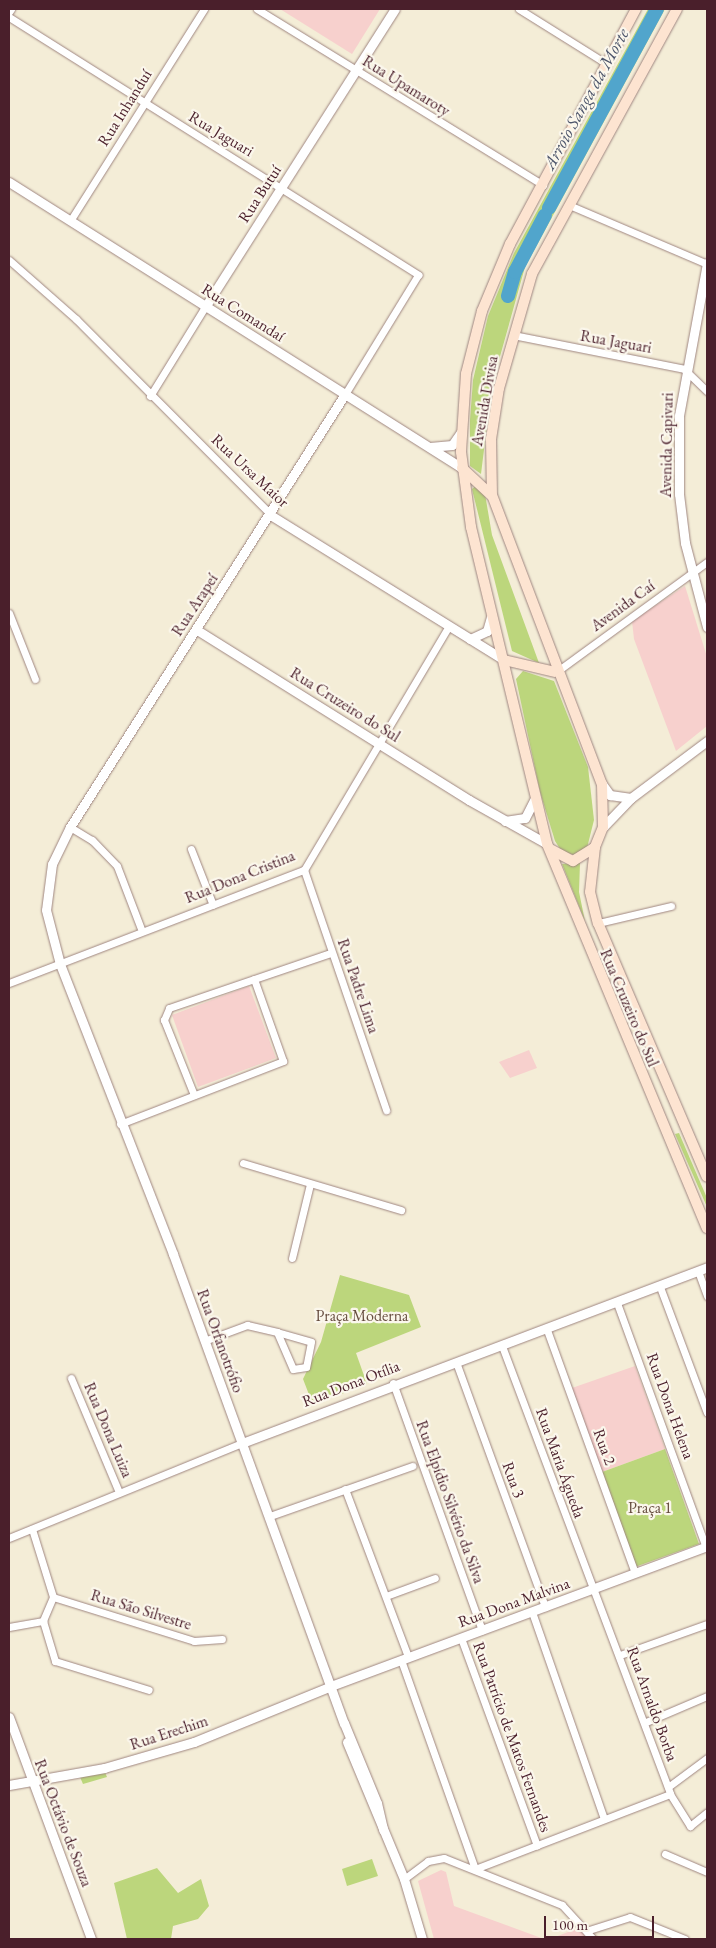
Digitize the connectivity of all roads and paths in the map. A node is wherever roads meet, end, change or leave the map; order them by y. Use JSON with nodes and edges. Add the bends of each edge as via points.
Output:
{"nodes":[{"id":1,"x":204,"y":9,"type":"edge"},
{"id":2,"x":257,"y":9,"type":"edge"},
{"id":3,"x":395,"y":9,"type":"edge"},
{"id":4,"x":519,"y":9,"type":"edge"},
{"id":5,"x":636,"y":9,"type":"edge"},
{"id":6,"x":678,"y":9,"type":"edge"},
{"id":7,"x":9,"y":17,"type":"edge"},
{"id":8,"x":607,"y":64,"type":"junction"},
{"id":9,"x":355,"y":71,"type":"junction"},
{"id":10,"x":144,"y":103,"type":"junction"},
{"id":11,"x":9,"y":182,"type":"edge"},
{"id":12,"x":542,"y":185,"type":"junction"},
{"id":13,"x":282,"y":188,"type":"junction"},
{"id":14,"x":569,"y":205,"type":"junction"},
{"id":15,"x":70,"y":222,"type":"junction"},
{"id":16,"x":9,"y":260,"type":"edge"},
{"id":17,"x":707,"y":264,"type":"edge"},
{"id":18,"x":418,"y":275,"type":"joint"},
{"id":19,"x":205,"y":307,"type":"junction"},
{"id":20,"x":513,"y":335,"type":"junction"},
{"id":21,"x":684,"y":369,"type":"junction"},
{"id":22,"x":707,"y":391,"type":"edge"},
{"id":23,"x":345,"y":394,"type":"junction"},
{"id":24,"x":150,"y":396,"type":"junction"},
{"id":25,"x":461,"y":432,"type":"junction"},
{"id":26,"x":427,"y":446,"type":"junction"},
{"id":27,"x":462,"y":468,"type":"junction"},
{"id":28,"x":492,"y":496,"type":"junction"},
{"id":29,"x":272,"y":516,"type":"junction"},
{"id":30,"x":707,"y":562,"type":"edge"},
{"id":31,"x":692,"y":572,"type":"junction"},
{"id":32,"x":9,"y":612,"type":"edge"},
{"id":33,"x":491,"y":616,"type":"junction"},
{"id":34,"x":449,"y":626,"type":"junction"},
{"id":35,"x":707,"y":627,"type":"edge"},
{"id":36,"x":197,"y":630,"type":"junction"},
{"id":37,"x":470,"y":639,"type":"junction"},
{"id":38,"x":504,"y":660,"type":"junction"},
{"id":39,"x":555,"y":672,"type":"junction"},
{"id":40,"x":35,"y":679,"type":"dead end"},
{"id":41,"x":707,"y":741,"type":"edge"},
{"id":42,"x":378,"y":743,"type":"junction"},
{"id":43,"x":602,"y":784,"type":"junction"},
{"id":44,"x":535,"y":798,"type":"junction"},
{"id":45,"x":631,"y":798,"type":"junction"},
{"id":46,"x":502,"y":821,"type":"junction"},
{"id":47,"x":70,"y":827,"type":"junction"},
{"id":48,"x":604,"y":827,"type":"junction"},
{"id":49,"x":547,"y":844,"type":"junction"},
{"id":50,"x":595,"y":847,"type":"junction"},
{"id":51,"x":191,"y":849,"type":"dead end"},
{"id":52,"x":304,"y":870,"type":"junction"},
{"id":53,"x":213,"y":905,"type":"junction"},
{"id":54,"x":671,"y":906,"type":"dead end"},
{"id":55,"x":598,"y":924,"type":"junction"},
{"id":56,"x":141,"y":930,"type":"junction"},
{"id":57,"x":331,"y":953,"type":"junction"},
{"id":58,"x":60,"y":964,"type":"junction"},
{"id":59,"x":254,"y":978,"type":"junction"},
{"id":60,"x":9,"y":983,"type":"edge"},
{"id":61,"x":194,"y":1095,"type":"junction"},
{"id":62,"x":386,"y":1110,"type":"dead end"},
{"id":63,"x":120,"y":1124,"type":"junction"},
{"id":64,"x":243,"y":1163,"type":"dead end"},
{"id":65,"x":707,"y":1177,"type":"edge"},
{"id":66,"x":310,"y":1184,"type":"junction"},
{"id":67,"x":400,"y":1210,"type":"dead end"},
{"id":68,"x":707,"y":1228,"type":"edge"},
{"id":69,"x":292,"y":1258,"type":"dead end"},
{"id":70,"x":707,"y":1267,"type":"edge"},
{"id":71,"x":698,"y":1271,"type":"junction"},
{"id":72,"x":660,"y":1287,"type":"junction"},
{"id":73,"x":707,"y":1296,"type":"edge"},
{"id":74,"x":617,"y":1303,"type":"junction"},
{"id":75,"x":547,"y":1330,"type":"junction"},
{"id":76,"x":278,"y":1332,"type":"junction"},
{"id":77,"x":204,"y":1341,"type":"junction"},
{"id":78,"x":502,"y":1346,"type":"junction"},
{"id":79,"x":456,"y":1362,"type":"junction"},
{"id":80,"x":71,"y":1378,"type":"dead end"},
{"id":81,"x":393,"y":1383,"type":"junction"},
{"id":82,"x":707,"y":1414,"type":"edge"},
{"id":83,"x":242,"y":1443,"type":"junction"},
{"id":84,"x":412,"y":1466,"type":"dead end"},
{"id":85,"x":344,"y":1489,"type":"junction"},
{"id":86,"x":119,"y":1492,"type":"junction"},
{"id":87,"x":270,"y":1516,"type":"junction"},
{"id":88,"x":32,"y":1528,"type":"junction"},
{"id":89,"x":9,"y":1538,"type":"edge"},
{"id":90,"x":707,"y":1546,"type":"edge"},
{"id":91,"x":635,"y":1573,"type":"junction"},
{"id":92,"x":435,"y":1578,"type":"dead end"},
{"id":93,"x":592,"y":1590,"type":"junction"},
{"id":94,"x":386,"y":1596,"type":"junction"},
{"id":95,"x":53,"y":1598,"type":"junction"},
{"id":96,"x":545,"y":1608,"type":"junction"},
{"id":97,"x":532,"y":1612,"type":"junction"},
{"id":98,"x":43,"y":1621,"type":"junction"},
{"id":99,"x":707,"y":1624,"type":"edge"},
{"id":100,"x":9,"y":1627,"type":"edge"},
{"id":101,"x":482,"y":1630,"type":"junction"},
{"id":102,"x":461,"y":1638,"type":"junction"},
{"id":103,"x":222,"y":1639,"type":"dead end"},
{"id":104,"x":620,"y":1655,"type":"junction"},
{"id":105,"x":404,"y":1659,"type":"junction"},
{"id":106,"x":331,"y":1686,"type":"junction"},
{"id":107,"x":149,"y":1690,"type":"dead end"},
{"id":108,"x":707,"y":1696,"type":"edge"},
{"id":109,"x":9,"y":1717,"type":"edge"},
{"id":110,"x":646,"y":1722,"type":"junction"},
{"id":111,"x":707,"y":1758,"type":"edge"},
{"id":112,"x":32,"y":1779,"type":"junction"},
{"id":113,"x":9,"y":1785,"type":"edge"},
{"id":114,"x":669,"y":1790,"type":"junction"},
{"id":115,"x":707,"y":1812,"type":"edge"},
{"id":116,"x":604,"y":1819,"type":"junction"},
{"id":117,"x":537,"y":1846,"type":"junction"},
{"id":118,"x":665,"y":1854,"type":"dead end"},
{"id":119,"x":475,"y":1870,"type":"junction"},
{"id":120,"x":707,"y":1872,"type":"edge"},
{"id":121,"x":404,"y":1879,"type":"junction"},
{"id":122,"x":589,"y":1930,"type":"junction"},
{"id":123,"x":91,"y":1939,"type":"edge"},
{"id":124,"x":422,"y":1939,"type":"edge"},
{"id":125,"x":592,"y":1939,"type":"edge"},
{"id":126,"x":685,"y":1939,"type":"edge"}],
"edges":[{"from":1,"to":10,"type":"street","name":"Rua Inhanduí"},
{"from":2,"to":9,"type":"street","name":"Rua Upamaroty"},
{"from":3,"to":9,"type":"street","name":"Rua Butuí"},
{"from":4,"to":8,"type":"street"},
{"from":5,"to":8,"type":"main road","name":"Avenida Divisa"},
{"from":6,"to":14,"type":"main road","name":"Avenida Divisa"},
{"from":7,"to":10,"type":"street","name":"Rua Jaguari"},
{"from":8,"to":12,"type":"main road","name":"Avenida Divisa"},
{"from":9,"to":12,"type":"street","name":"Rua Upamaroty"},
{"from":9,"to":13,"type":"street","name":"Rua Butuí"},
{"from":10,"to":13,"type":"street","name":"Rua Jaguari"},
{"from":10,"to":15,"type":"street","name":"Rua Inhanduí"},
{"from":11,"to":15,"type":"street","name":"Rua Comandaí"},
{"from":12,"to":25,"type":"main road","name":"Avenida Divisa","via":[[478,309],[466,374]]},
{"from":13,"to":18,"type":"street","name":"Rua Jaguari"},
{"from":13,"to":19,"type":"street","name":"Rua Butuí"},
{"from":14,"to":17,"type":"street"},
{"from":14,"to":20,"type":"main road","name":"Avenida Divisa","via":[[532,274]]},
{"from":15,"to":19,"type":"street","name":"Rua Comandaí"},
{"from":16,"to":24,"type":"street","name":"Rua Ursa Maior","via":[[76,319]]},
{"from":17,"to":21,"type":"street","name":"Avenida Capivari"},
{"from":18,"to":23,"type":"street","name":"Rua Arapeí"},
{"from":19,"to":23,"type":"street","name":"Rua Comandaí"},
{"from":19,"to":24,"type":"street","name":"Rua Butuí"},
{"from":20,"to":21,"type":"street","name":"Rua Jaguari"},
{"from":20,"to":28,"type":"main road","name":"Avenida Divisa","via":[[491,439]]},
{"from":21,"to":22,"type":"street"},
{"from":21,"to":31,"type":"street","name":"Avenida Capivari","via":[[679,494]]},
{"from":23,"to":26,"type":"street","name":"Rua Comandaí"},
{"from":23,"to":29,"type":"street","name":"Rua Arapeí"},
{"from":24,"to":29,"type":"street","name":"Rua Ursa Maior"},
{"from":25,"to":26,"type":"street","via":[[452,445]]},
{"from":25,"to":27,"type":"main road","name":"Avenida Divisa"},
{"from":26,"to":27,"type":"street","name":"Rua Comandaí"},
{"from":27,"to":28,"type":"main road"},
{"from":27,"to":33,"type":"main road","name":"Avenida Divisa"},
{"from":28,"to":39,"type":"main road","name":"Avenida Divisa"},
{"from":29,"to":34,"type":"street","name":"Rua Ursa Maior"},
{"from":29,"to":36,"type":"street","name":"Rua Arapeí"},
{"from":30,"to":31,"type":"street","name":"Avenida Caí"},
{"from":31,"to":35,"type":"street","name":"Avenida Capivari"},
{"from":31,"to":39,"type":"street","name":"Avenida Caí"},
{"from":32,"to":40,"type":"street"},
{"from":33,"to":37,"type":"street","via":[[482,637]]},
{"from":33,"to":38,"type":"main road","name":"Avenida Divisa"},
{"from":34,"to":37,"type":"street","name":"Rua Ursa Maior"},
{"from":34,"to":42,"type":"street","name":"Rua Dona Cristina"},
{"from":36,"to":42,"type":"street","name":"Rua Cruzeiro do Sul"},
{"from":36,"to":47,"type":"street","name":"Rua Arapeí"},
{"from":37,"to":38,"type":"street","name":"Rua Ursa Maior"},
{"from":38,"to":39,"type":"main road"},
{"from":38,"to":44,"type":"main road","name":"Avenida Divisa"},
{"from":39,"to":43,"type":"main road","name":"Avenida Divisa"},
{"from":41,"to":45,"type":"street"},
{"from":42,"to":46,"type":"street","name":"Rua Cruzeiro do Sul"},
{"from":42,"to":52,"type":"street","name":"Rua Dona Cristina"},
{"from":43,"to":45,"type":"street","via":[[610,795]]},
{"from":43,"to":48,"type":"main road","name":"Avenida Divisa"},
{"from":44,"to":46,"type":"street","via":[[524,818]]},
{"from":44,"to":49,"type":"main road","name":"Avenida Divisa"},
{"from":45,"to":48,"type":"street"},
{"from":46,"to":49,"type":"street","name":"Rua Cruzeiro do Sul"},
{"from":47,"to":56,"type":"street","via":[[92,840],[117,866]]},
{"from":47,"to":58,"type":"street","name":"Rua Arapeí","via":[[52,864],[46,910]]},
{"from":48,"to":50,"type":"main road","name":"Avenida Divisa"},
{"from":49,"to":50,"type":"main road","via":[[556,856],[573,861]]},
{"from":49,"to":68,"type":"main road","name":"Rua Cruzeiro do Sul"},
{"from":50,"to":55,"type":"main road","name":"Rua Cruzeiro do Sul","via":[[590,892]]},
{"from":51,"to":53,"type":"street"},
{"from":52,"to":53,"type":"street","name":"Rua Dona Cristina"},
{"from":52,"to":57,"type":"street","name":"Rua Padre Lima"},
{"from":53,"to":56,"type":"street","name":"Rua Dona Cristina"},
{"from":54,"to":55,"type":"street"},
{"from":55,"to":65,"type":"main road","name":"Rua Cruzeiro do Sul"},
{"from":56,"to":58,"type":"street","name":"Rua Dona Cristina"},
{"from":57,"to":59,"type":"street"},
{"from":57,"to":62,"type":"street","name":"Rua Padre Lima"},
{"from":58,"to":60,"type":"street","name":"Rua Dona Cristina"},
{"from":58,"to":63,"type":"street","name":"Rua Orfanotrófio"},
{"from":59,"to":61,"type":"street","via":[[282,1061]]},
{"from":59,"to":61,"type":"street","via":[[164,1012]]},
{"from":61,"to":63,"type":"street"},
{"from":63,"to":77,"type":"street","name":"Rua Orfanotrófio"},
{"from":64,"to":66,"type":"street"},
{"from":66,"to":67,"type":"street"},
{"from":66,"to":69,"type":"street"},
{"from":70,"to":71,"type":"street","name":"Rua Dona Otília"},
{"from":71,"to":72,"type":"street","name":"Rua Dona Otília"},
{"from":71,"to":73,"type":"street"},
{"from":72,"to":74,"type":"street","name":"Rua Dona Otília"},
{"from":72,"to":82,"type":"street"},
{"from":74,"to":75,"type":"street","name":"Rua Dona Otília"},
{"from":74,"to":90,"type":"street","name":"Rua Dona Helena"},
{"from":75,"to":78,"type":"street","name":"Rua Dona Otília"},
{"from":75,"to":91,"type":"street","name":"Rua 2"},
{"from":76,"to":76,"type":"street","via":[[310,1342],[306,1367],[293,1369]]},
{"from":76,"to":77,"type":"street","via":[[247,1325]]},
{"from":77,"to":83,"type":"street","name":"Rua Orfanotrófio"},
{"from":78,"to":79,"type":"street","name":"Rua Dona Otília"},
{"from":78,"to":93,"type":"street","name":"Rua Maria Águeda"},
{"from":79,"to":81,"type":"street","name":"Rua Dona Otília"},
{"from":79,"to":96,"type":"street","name":"Rua 3"},
{"from":80,"to":86,"type":"street","name":"Rua Dona Luiza"},
{"from":81,"to":83,"type":"street","name":"Rua Dona Otília"},
{"from":81,"to":101,"type":"street","name":"Rua Elpídio Silvério da Silva"},
{"from":83,"to":86,"type":"street","name":"Rua Dona Otília"},
{"from":83,"to":87,"type":"street","name":"Rua Orfanotrófio"},
{"from":84,"to":85,"type":"street"},
{"from":85,"to":87,"type":"street"},
{"from":85,"to":94,"type":"street"},
{"from":86,"to":88,"type":"street","name":"Rua Dona Otília"},
{"from":87,"to":106,"type":"street","name":"Rua Orfanotrófio"},
{"from":88,"to":89,"type":"street","name":"Rua Dona Otília"},
{"from":88,"to":95,"type":"street"},
{"from":90,"to":91,"type":"street","name":"Rua Dona Malvina"},
{"from":91,"to":93,"type":"street","name":"Rua Dona Malvina"},
{"from":92,"to":94,"type":"street"},
{"from":93,"to":96,"type":"street","name":"Rua Dona Malvina"},
{"from":93,"to":104,"type":"street","name":"Rua Arnaldo Borba"},
{"from":94,"to":105,"type":"street"},
{"from":95,"to":98,"type":"street"},
{"from":95,"to":103,"type":"street","name":"Rua São Silvestre","via":[[194,1641]]},
{"from":96,"to":97,"type":"street","name":"Rua Dona Malvina"},
{"from":97,"to":101,"type":"street","name":"Rua Dona Malvina"},
{"from":97,"to":116,"type":"street"},
{"from":98,"to":100,"type":"street"},
{"from":98,"to":107,"type":"street","via":[[55,1661]]},
{"from":99,"to":104,"type":"street"},
{"from":101,"to":102,"type":"street","name":"Rua Dona Malvina"},
{"from":102,"to":105,"type":"street","name":"Rua Dona Malvina"},
{"from":102,"to":117,"type":"street","name":"Rua Patrício de Matos Fernandes"},
{"from":104,"to":110,"type":"street","name":"Rua Arnaldo Borba"},
{"from":105,"to":106,"type":"street","name":"Rua Dona Malvina"},
{"from":105,"to":119,"type":"street"},
{"from":106,"to":112,"type":"street","name":"Rua Erechim","via":[[194,1742],[104,1768]]},
{"from":106,"to":121,"type":"street","name":"Rua Orfanotrófio","via":[[358,1774]]},
{"from":108,"to":110,"type":"street"},
{"from":109,"to":112,"type":"street","name":"Rua Octávio de Souza"},
{"from":110,"to":114,"type":"street","name":"Rua Arnaldo Borba"},
{"from":111,"to":114,"type":"street"},
{"from":112,"to":113,"type":"street","name":"Rua Erechim"},
{"from":112,"to":123,"type":"street","name":"Rua Octávio de Souza"},
{"from":114,"to":115,"type":"street","name":"Rua Arnaldo Borba","via":[[690,1826]]},
{"from":114,"to":116,"type":"street"},
{"from":116,"to":117,"type":"street"},
{"from":117,"to":119,"type":"street"},
{"from":118,"to":120,"type":"street"},
{"from":119,"to":121,"type":"street","via":[[444,1858],[428,1861]]},
{"from":119,"to":122,"type":"street","via":[[562,1905]]},
{"from":121,"to":124,"type":"street","name":"Rua Orfanotrófio"},
{"from":122,"to":125,"type":"street"},
{"from":122,"to":126,"type":"street","via":[[630,1917]]}]}
